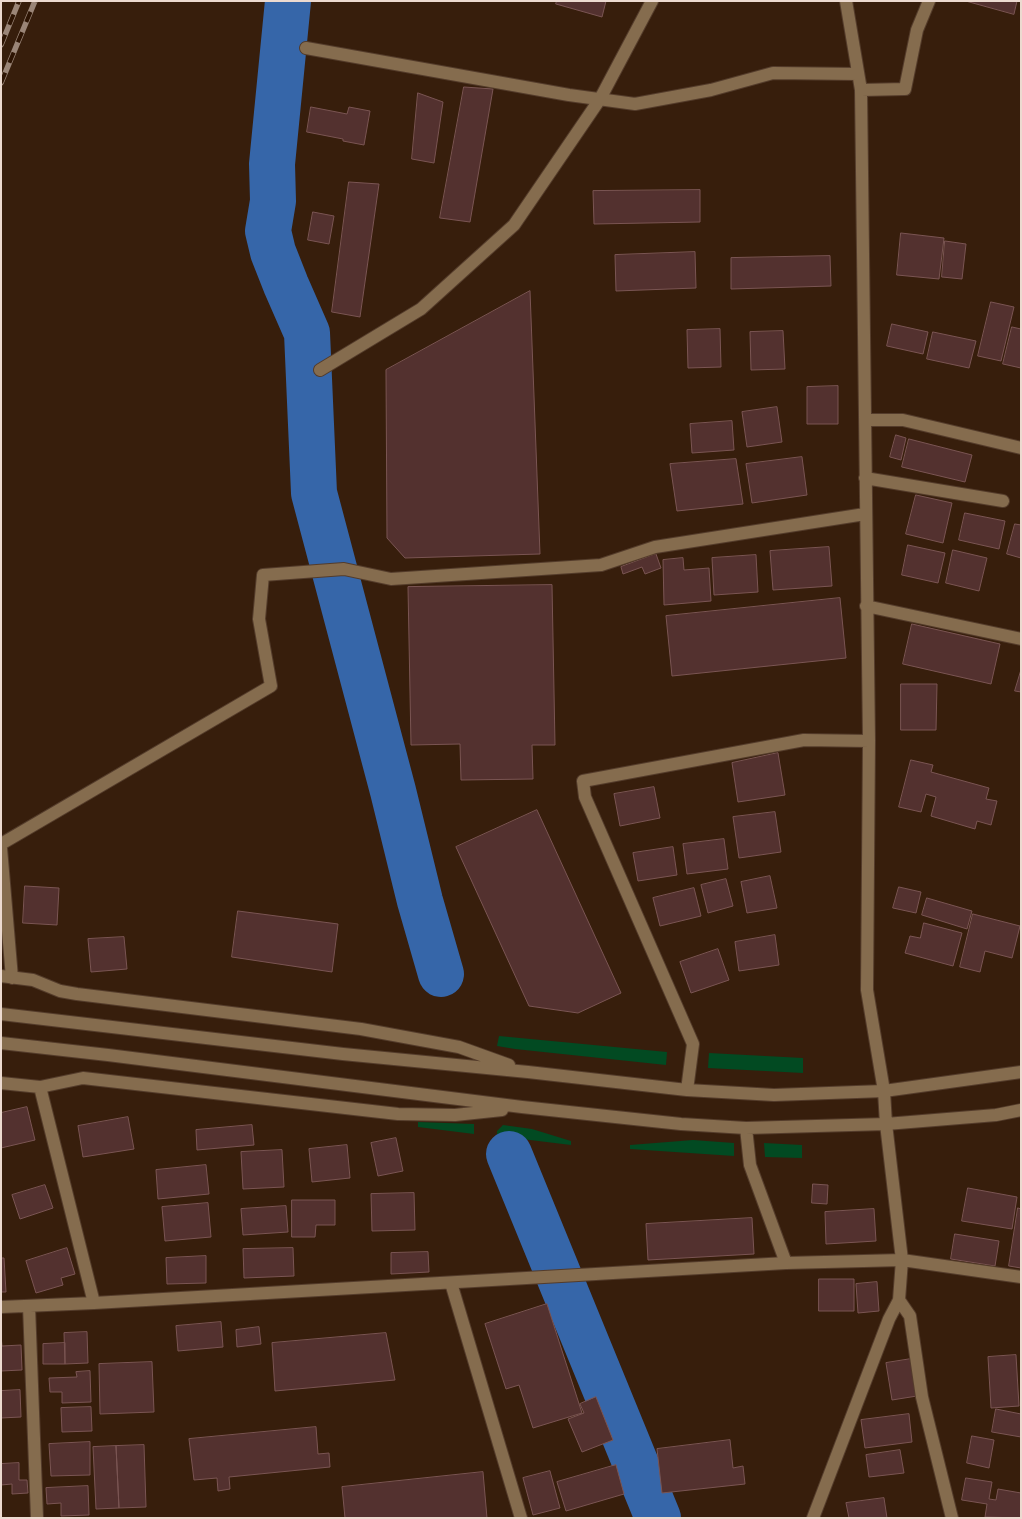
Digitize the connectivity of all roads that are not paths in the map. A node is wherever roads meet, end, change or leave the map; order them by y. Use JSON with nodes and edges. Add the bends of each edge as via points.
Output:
{"nodes":[{"id":1,"x":652,"y":1,"type":"edge"},
{"id":2,"x":846,"y":1,"type":"edge"},
{"id":3,"x":929,"y":1,"type":"edge"},
{"id":4,"x":306,"y":48,"type":"dead end"},
{"id":5,"x":858,"y":74,"type":"junction"},
{"id":6,"x":861,"y":90,"type":"junction"},
{"id":7,"x":600,"y":99,"type":"junction"},
{"id":8,"x":320,"y":370,"type":"dead end"},
{"id":9,"x":866,"y":420,"type":"junction"},
{"id":10,"x":1021,"y":448,"type":"edge"},
{"id":11,"x":865,"y":478,"type":"junction"},
{"id":12,"x":1003,"y":501,"type":"dead end"},
{"id":13,"x":865,"y":514,"type":"junction"},
{"id":14,"x":866,"y":606,"type":"junction"},
{"id":15,"x":1021,"y":639,"type":"edge"},
{"id":16,"x":869,"y":740,"type":"junction"},
{"id":17,"x":1,"y":844,"type":"edge"},
{"id":18,"x":1,"y":848,"type":"edge"},
{"id":19,"x":7,"y":977,"type":"edge"},
{"id":20,"x":1,"y":1014,"type":"edge"},
{"id":21,"x":1,"y":1043,"type":"edge"},
{"id":22,"x":528,"y":1072,"type":"junction"},
{"id":23,"x":1021,"y":1072,"type":"edge"},
{"id":24,"x":1,"y":1083,"type":"edge"},
{"id":25,"x":40,"y":1087,"type":"junction"},
{"id":26,"x":687,"y":1090,"type":"junction"},
{"id":27,"x":884,"y":1091,"type":"junction"},
{"id":28,"x":522,"y":1107,"type":"junction"},
{"id":29,"x":1021,"y":1110,"type":"edge"},
{"id":30,"x":886,"y":1124,"type":"junction"},
{"id":31,"x":746,"y":1128,"type":"junction"},
{"id":32,"x":902,"y":1260,"type":"junction"},
{"id":33,"x":786,"y":1262,"type":"junction"},
{"id":34,"x":1021,"y":1277,"type":"edge"},
{"id":35,"x":451,"y":1283,"type":"junction"},
{"id":36,"x":899,"y":1300,"type":"junction"},
{"id":37,"x":94,"y":1303,"type":"junction"},
{"id":38,"x":29,"y":1306,"type":"junction"},
{"id":39,"x":1,"y":1307,"type":"edge"},
{"id":40,"x":37,"y":1518,"type":"edge"},
{"id":41,"x":521,"y":1518,"type":"edge"},
{"id":42,"x":814,"y":1518,"type":"edge"},
{"id":43,"x":952,"y":1518,"type":"edge"}],
"edges":[{"from":1,"to":7,"type":"street"},
{"from":2,"to":5,"type":"street"},
{"from":3,"to":6,"type":"street","via":[[917,30],[905,89]]},
{"from":4,"to":7,"type":"street"},
{"from":5,"to":6,"type":"street"},
{"from":5,"to":7,"type":"street","via":[[773,72],[711,90],[635,104]]},
{"from":6,"to":9,"type":"street"},
{"from":7,"to":8,"type":"street","via":[[514,225],[421,309]]},
{"from":9,"to":10,"type":"street","via":[[902,420]]},
{"from":9,"to":11,"type":"street"},
{"from":11,"to":12,"type":"street"},
{"from":11,"to":13,"type":"street"},
{"from":13,"to":14,"type":"street"},
{"from":13,"to":17,"type":"street","via":[[654,547],[601,565],[391,579],[344,569],[263,574],[259,619],[271,686]]},
{"from":14,"to":15,"type":"street"},
{"from":14,"to":16,"type":"street"},
{"from":16,"to":26,"type":"street","via":[[804,740],[583,781],[585,796],[693,1044]]},
{"from":16,"to":27,"type":"street","via":[[867,990]]},
{"from":18,"to":19,"type":"street"},
{"from":19,"to":22,"type":"street","via":[[33,980],[77,994],[361,1029],[459,1047]]},
{"from":20,"to":22,"type":"street"},
{"from":21,"to":28,"type":"street"},
{"from":22,"to":26,"type":"street"},
{"from":23,"to":27,"type":"street"},
{"from":24,"to":25,"type":"street"},
{"from":25,"to":28,"type":"street","via":[[83,1078],[398,1114],[455,1115]]},
{"from":25,"to":37,"type":"street"},
{"from":26,"to":27,"type":"street","via":[[774,1095]]},
{"from":27,"to":30,"type":"street"},
{"from":28,"to":31,"type":"street"},
{"from":29,"to":30,"type":"street"},
{"from":30,"to":31,"type":"street"},
{"from":30,"to":32,"type":"street"},
{"from":31,"to":33,"type":"street","via":[[750,1165]]},
{"from":32,"to":33,"type":"street"},
{"from":32,"to":34,"type":"street"},
{"from":32,"to":36,"type":"street"},
{"from":33,"to":35,"type":"street"},
{"from":35,"to":37,"type":"street"},
{"from":35,"to":41,"type":"street"},
{"from":36,"to":42,"type":"street"},
{"from":36,"to":43,"type":"street","via":[[910,1316],[922,1397]]},
{"from":37,"to":38,"type":"street"},
{"from":38,"to":39,"type":"street"},
{"from":38,"to":40,"type":"street"}]}
